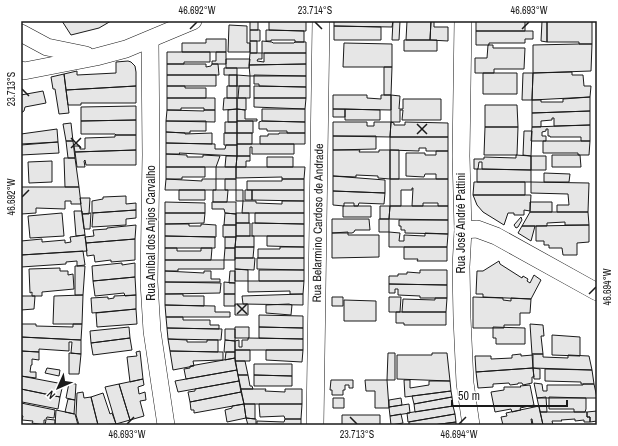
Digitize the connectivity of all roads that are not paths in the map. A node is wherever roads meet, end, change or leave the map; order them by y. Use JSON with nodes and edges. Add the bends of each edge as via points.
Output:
{"nodes":[{"id":1,"x":24,"y":21,"type":"edge"},
{"id":2,"x":193,"y":21,"type":"edge"},
{"id":3,"x":321,"y":21,"type":"edge"},
{"id":4,"x":463,"y":21,"type":"edge"},
{"id":5,"x":21,"y":30,"type":"edge"},
{"id":6,"x":21,"y":33,"type":"edge"},
{"id":7,"x":150,"y":40,"type":"junction"},
{"id":8,"x":96,"y":57,"type":"junction"},
{"id":9,"x":21,"y":70,"type":"edge"},
{"id":10,"x":463,"y":230,"type":"junction"},
{"id":11,"x":597,"y":292,"type":"edge"},
{"id":12,"x":166,"y":425,"type":"edge"},
{"id":13,"x":315,"y":425,"type":"edge"},
{"id":14,"x":471,"y":425,"type":"edge"}],
"edges":[{"from":1,"to":5,"type":"street"},
{"from":2,"to":7,"type":"street"},
{"from":3,"to":13,"type":"street","name":"Rua Belarmino Cardoso de Andrade"},
{"from":4,"to":10,"type":"street","name":"Rua José André Pattini"},
{"from":6,"to":8,"type":"street","via":[[47,47]]},
{"from":7,"to":8,"type":"street"},
{"from":7,"to":12,"type":"street","name":"Rua Aníbal dos Anjos Carvalho","via":[[149,282],[152,331]]},
{"from":8,"to":9,"type":"street"},
{"from":10,"to":11,"type":"street","via":[[477,229],[496,236]]},
{"from":10,"to":14,"type":"street","name":"Rua José André Pattini","via":[[462,318],[465,382]]}]}
